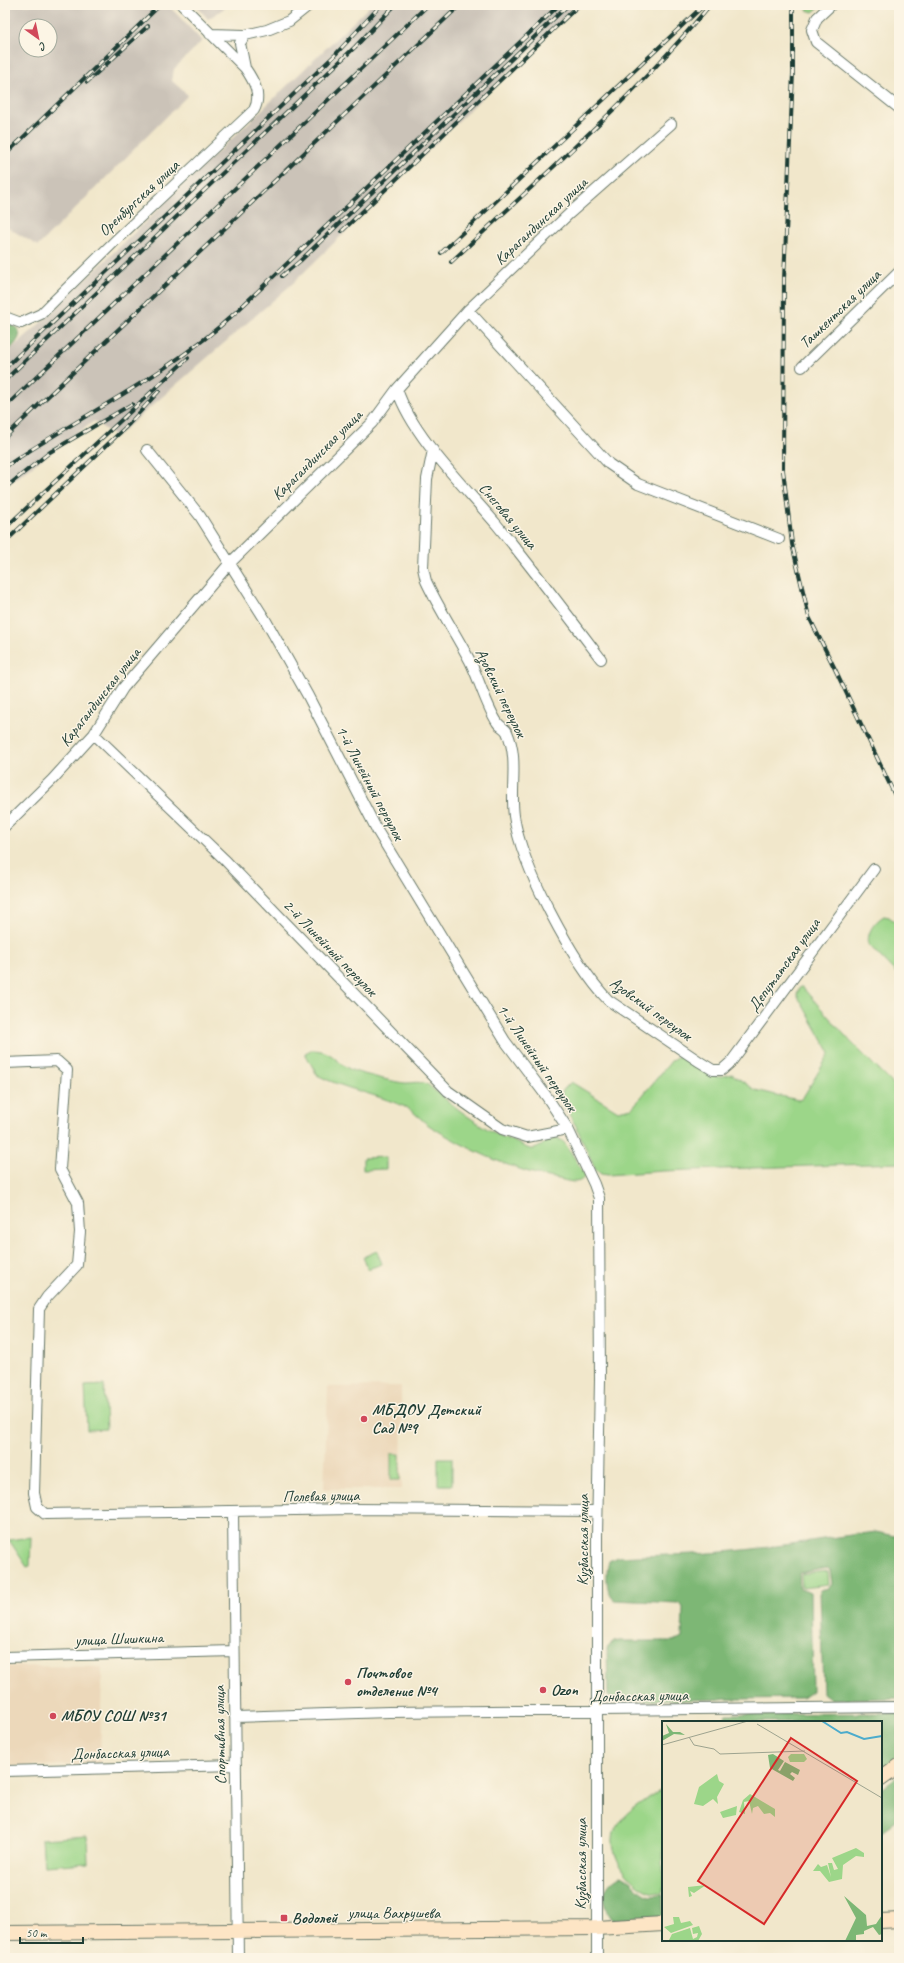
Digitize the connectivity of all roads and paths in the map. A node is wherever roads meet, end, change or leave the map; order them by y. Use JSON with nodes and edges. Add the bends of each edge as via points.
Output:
{"nodes":[{"id":1,"x":182,"y":5,"type":"edge"},
{"id":2,"x":309,"y":5,"type":"edge"},
{"id":3,"x":831,"y":5,"type":"edge"},
{"id":4,"x":210,"y":34,"type":"junction"},
{"id":5,"x":245,"y":35,"type":"junction"},
{"id":6,"x":245,"y":68,"type":"junction"},
{"id":7,"x":899,"y":108,"type":"edge"},
{"id":8,"x":671,"y":124,"type":"dead end"},
{"id":9,"x":899,"y":272,"type":"edge"},
{"id":10,"x":468,"y":310,"type":"junction"},
{"id":11,"x":5,"y":317,"type":"edge"},
{"id":12,"x":802,"y":367,"type":"dead end"},
{"id":13,"x":397,"y":389,"type":"junction"},
{"id":14,"x":147,"y":450,"type":"dead end"},
{"id":15,"x":433,"y":450,"type":"junction"},
{"id":16,"x":779,"y":539,"type":"dead end"},
{"id":17,"x":230,"y":563,"type":"junction"},
{"id":18,"x":601,"y":659,"type":"dead end"},
{"id":19,"x":94,"y":734,"type":"junction"},
{"id":20,"x":5,"y":826,"type":"edge"},
{"id":21,"x":874,"y":869,"type":"dead end"},
{"id":22,"x":5,"y":1064,"type":"edge"},
{"id":23,"x":713,"y":1070,"type":"joint"},
{"id":24,"x":568,"y":1129,"type":"junction"},
{"id":25,"x":597,"y":1511,"type":"junction"},
{"id":26,"x":232,"y":1512,"type":"junction"},
{"id":27,"x":234,"y":1650,"type":"junction"},
{"id":28,"x":5,"y":1657,"type":"edge"},
{"id":29,"x":899,"y":1706,"type":"edge"},
{"id":30,"x":597,"y":1711,"type":"junction"},
{"id":31,"x":235,"y":1717,"type":"junction"},
{"id":32,"x":236,"y":1765,"type":"junction"},
{"id":33,"x":899,"y":1766,"type":"edge"},
{"id":34,"x":5,"y":1771,"type":"edge"},
{"id":35,"x":882,"y":1777,"type":"edge"},
{"id":36,"x":899,"y":1920,"type":"edge"},
{"id":37,"x":882,"y":1921,"type":"edge"},
{"id":38,"x":662,"y":1924,"type":"edge"},
{"id":39,"x":596,"y":1928,"type":"junction"},
{"id":40,"x":238,"y":1931,"type":"junction"},
{"id":41,"x":5,"y":1934,"type":"edge"},
{"id":42,"x":238,"y":1958,"type":"edge"},
{"id":43,"x":597,"y":1958,"type":"edge"}],
"edges":[{"from":1,"to":4,"type":"street"},
{"from":2,"to":5,"type":"street","via":[[289,21]]},
{"from":3,"to":7,"type":"street","via":[[817,18],[812,30],[816,42]]},
{"from":4,"to":5,"type":"street"},
{"from":4,"to":6,"type":"street"},
{"from":5,"to":6,"type":"street","via":[[240,43]]},
{"from":6,"to":11,"type":"street","name":"Оренбургская улица","via":[[257,89],[258,102],[254,110],[41,314],[21,323]]},
{"from":8,"to":10,"type":"street","name":"Карагандинская улица","via":[[570,212]]},
{"from":9,"to":12,"type":"street","name":"Ташкентская улица"},
{"from":10,"to":13,"type":"street","name":"Карагандинская улица"},
{"from":10,"to":16,"type":"street","via":[[609,464],[638,484]]},
{"from":13,"to":15,"type":"street","name":"Снеговая улица","via":[[402,404]]},
{"from":13,"to":17,"type":"street","name":"Карагандинская улица","via":[[372,423]]},
{"from":14,"to":17,"type":"street","name":"1-й Линейный переулок","via":[[186,498]]},
{"from":15,"to":18,"type":"street","name":"Снеговая улица","via":[[541,579]]},
{"from":15,"to":23,"type":"street","name":"Азовский переулок","via":[[427,494],[423,568],[426,582],[470,661],[497,722],[507,730],[515,774],[514,816],[528,863],[550,910],[596,987],[620,1009]]},
{"from":17,"to":19,"type":"street","name":"Карагандинская улица","via":[[123,688]]},
{"from":17,"to":24,"type":"street","name":"1-й Линейный переулок","via":[[308,696],[378,832],[505,1041]]},
{"from":19,"to":20,"type":"street","name":"Карагандинская улица"},
{"from":19,"to":24,"type":"street","name":"2-й Линейный переулок","via":[[224,859],[448,1091],[502,1129],[527,1137]]},
{"from":21,"to":23,"type":"street","name":"Депутатская улица","via":[[731,1062],[722,1070]]},
{"from":22,"to":26,"type":"street","name":"Полевая улица","via":[[57,1061],[67,1070],[60,1169],[78,1203],[80,1232],[77,1266],[39,1310],[34,1493],[37,1507],[45,1514]]},
{"from":24,"to":25,"type":"street","name":"Кузбасская улица","via":[[599,1198],[600,1410]]},
{"from":25,"to":26,"type":"street","name":"Полевая улица","via":[[355,1509]]},
{"from":25,"to":30,"type":"street","name":"Кузбасская улица"},
{"from":26,"to":27,"type":"street","name":"Спортивная улица"},
{"from":27,"to":28,"type":"street","name":"улица Шишкина"},
{"from":27,"to":31,"type":"street","name":"Спортивная улица"},
{"from":29,"to":30,"type":"street","name":"Донбасская улица"},
{"from":30,"to":31,"type":"street","name":"Донбасская улица","via":[[389,1712]]},
{"from":30,"to":39,"type":"street","name":"Кузбасская улица"},
{"from":31,"to":32,"type":"street","name":"Спортивная улица"},
{"from":32,"to":34,"type":"street","name":"Донбасская улица"},
{"from":32,"to":40,"type":"street","name":"Спортивная улица"},
{"from":33,"to":35,"type":"main road"},
{"from":36,"to":37,"type":"main road"},
{"from":38,"to":39,"type":"main road","name":"улица Вахрушева"},
{"from":39,"to":40,"type":"main road","name":"улица Вахрушева"},
{"from":39,"to":43,"type":"street","name":"Кузбасская улица"},
{"from":40,"to":41,"type":"main road","name":"улица Вахрушева"},
{"from":40,"to":42,"type":"street","name":"Спортивная улица"}]}
